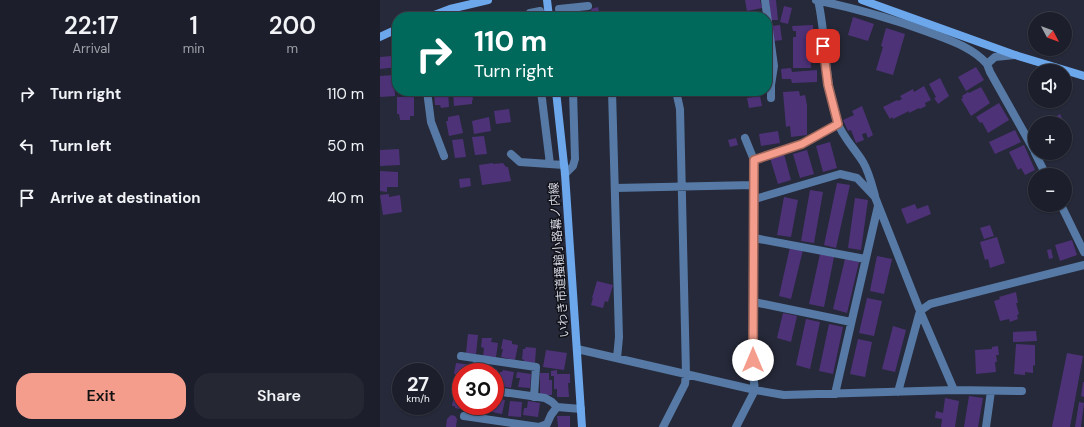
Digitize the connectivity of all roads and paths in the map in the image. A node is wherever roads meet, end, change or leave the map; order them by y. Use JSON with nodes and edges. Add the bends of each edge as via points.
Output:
{"nodes":[{"id":1,"x":488,"y":0,"type":"edge"},
{"id":2,"x":547,"y":0,"type":"edge"},
{"id":3,"x":765,"y":0,"type":"edge"},
{"id":4,"x":817,"y":0,"type":"edge"},
{"id":5,"x":862,"y":0,"type":"edge"},
{"id":6,"x":588,"y":6,"type":"dead end"},
{"id":7,"x":570,"y":8,"type":"junction"},
{"id":8,"x":450,"y":9,"type":"junction"},
{"id":9,"x":559,"y":9,"type":"dead end"},
{"id":10,"x":540,"y":11,"type":"dead end"},
{"id":11,"x":442,"y":12,"type":"edge"},
{"id":12,"x":448,"y":12,"type":"edge"},
{"id":13,"x":530,"y":12,"type":"edge"},
{"id":14,"x":548,"y":12,"type":"edge"},
{"id":15,"x":570,"y":12,"type":"edge"},
{"id":16,"x":767,"y":12,"type":"edge"},
{"id":17,"x":392,"y":31,"type":"edge"},
{"id":18,"x":380,"y":37,"type":"edge"},
{"id":19,"x":772,"y":51,"type":"edge"},
{"id":20,"x":1015,"y":55,"type":"junction"},
{"id":21,"x":987,"y":64,"type":"junction"},
{"id":22,"x":1084,"y":76,"type":"edge"},
{"id":23,"x":772,"y":79,"type":"edge"},
{"id":24,"x":428,"y":96,"type":"edge"},
{"id":25,"x":542,"y":96,"type":"edge"},
{"id":26,"x":557,"y":96,"type":"edge"},
{"id":27,"x":573,"y":96,"type":"edge"},
{"id":28,"x":612,"y":96,"type":"edge"},
{"id":29,"x":677,"y":96,"type":"edge"},
{"id":30,"x":838,"y":124,"type":"junction"},
{"id":31,"x":745,"y":138,"type":"dead end"},
{"id":32,"x":1028,"y":140,"type":"edge"},
{"id":33,"x":511,"y":154,"type":"dead end"},
{"id":34,"x":444,"y":156,"type":"dead end"},
{"id":35,"x":754,"y":160,"type":"junction"},
{"id":36,"x":550,"y":164,"type":"junction"},
{"id":37,"x":564,"y":165,"type":"junction"},
{"id":38,"x":565,"y":174,"type":"junction"},
{"id":39,"x":754,"y":185,"type":"junction"},
{"id":40,"x":682,"y":187,"type":"junction"},
{"id":41,"x":615,"y":188,"type":"junction"},
{"id":42,"x":875,"y":197,"type":"junction"},
{"id":43,"x":755,"y":199,"type":"junction"},
{"id":44,"x":878,"y":206,"type":"junction"},
{"id":45,"x":1064,"y":212,"type":"edge"},
{"id":46,"x":754,"y":238,"type":"junction"},
{"id":47,"x":1084,"y":252,"type":"edge"},
{"id":48,"x":866,"y":259,"type":"junction"},
{"id":49,"x":1084,"y":265,"type":"edge"},
{"id":50,"x":754,"y":302,"type":"junction"},
{"id":51,"x":920,"y":310,"type":"junction"},
{"id":52,"x":851,"y":322,"type":"junction"},
{"id":53,"x":577,"y":349,"type":"junction"},
{"id":54,"x":461,"y":356,"type":"dead end"},
{"id":55,"x":617,"y":358,"type":"junction"},
{"id":56,"x":478,"y":359,"type":"junction"},
{"id":57,"x":477,"y":363,"type":"edge"},
{"id":58,"x":686,"y":374,"type":"junction"},
{"id":59,"x":755,"y":390,"type":"junction"},
{"id":60,"x":954,"y":390,"type":"junction"},
{"id":61,"x":991,"y":391,"type":"junction"},
{"id":62,"x":1022,"y":391,"type":"dead end"},
{"id":63,"x":504,"y":392,"type":"edge"},
{"id":64,"x":898,"y":392,"type":"junction"},
{"id":65,"x":835,"y":394,"type":"junction"},
{"id":66,"x":534,"y":397,"type":"junction"},
{"id":67,"x":557,"y":406,"type":"junction"},
{"id":68,"x":581,"y":409,"type":"junction"},
{"id":69,"x":464,"y":416,"type":"dead end"},
{"id":70,"x":582,"y":427,"type":"edge"},
{"id":71,"x":663,"y":427,"type":"edge"},
{"id":72,"x":736,"y":427,"type":"edge"},
{"id":73,"x":986,"y":427,"type":"edge"}],
"edges":[{"from":1,"to":8,"type":"street"},
{"from":2,"to":14,"type":"street"},
{"from":3,"to":16,"type":"street"},
{"from":4,"to":21,"type":"street","via":[[887,18],[947,39],[970,50]]},
{"from":4,"to":30,"type":"street","via":[[821,15],[828,85]]},
{"from":5,"to":20,"type":"street"},
{"from":6,"to":7,"type":"street"},
{"from":7,"to":9,"type":"street"},
{"from":7,"to":15,"type":"street"},
{"from":8,"to":11,"type":"street"},
{"from":8,"to":12,"type":"street"},
{"from":10,"to":13,"type":"street"},
{"from":17,"to":18,"type":"street"},
{"from":19,"to":23,"type":"street"},
{"from":20,"to":21,"type":"street","via":[[995,57]]},
{"from":20,"to":22,"type":"street"},
{"from":21,"to":32,"type":"street"},
{"from":24,"to":34,"type":"street","via":[[432,122]]},
{"from":25,"to":36,"type":"street"},
{"from":26,"to":37,"type":"street","name":"いわき市道搔槌小路幕ノ内線"},
{"from":27,"to":38,"type":"street","via":[[575,159],[573,166]]},
{"from":28,"to":41,"type":"street"},
{"from":29,"to":40,"type":"street","via":[[680,109]]},
{"from":30,"to":35,"type":"street","via":[[802,144]]},
{"from":30,"to":42,"type":"street","via":[[864,163]]},
{"from":31,"to":35,"type":"street"},
{"from":33,"to":36,"type":"street","via":[[520,162]]},
{"from":35,"to":39,"type":"street"},
{"from":36,"to":37,"type":"street"},
{"from":37,"to":38,"type":"street","name":"いわき市道搔槌小路幕ノ内線"},
{"from":38,"to":53,"type":"street","name":"いわき市道搔槌小路幕ノ内線"},
{"from":39,"to":40,"type":"street"},
{"from":39,"to":43,"type":"street"},
{"from":40,"to":41,"type":"street"},
{"from":40,"to":58,"type":"street"},
{"from":41,"to":55,"type":"street","via":[[619,337]]},
{"from":42,"to":43,"type":"street","via":[[857,178],[840,174]]},
{"from":42,"to":44,"type":"street"},
{"from":43,"to":46,"type":"street"},
{"from":44,"to":48,"type":"street"},
{"from":44,"to":51,"type":"street"},
{"from":45,"to":47,"type":"street"},
{"from":46,"to":48,"type":"street"},
{"from":46,"to":50,"type":"street"},
{"from":48,"to":52,"type":"street"},
{"from":49,"to":51,"type":"street","via":[[930,304]]},
{"from":50,"to":52,"type":"street"},
{"from":50,"to":59,"type":"street"},
{"from":51,"to":60,"type":"street"},
{"from":51,"to":64,"type":"street"},
{"from":52,"to":65,"type":"street"},
{"from":53,"to":55,"type":"street"},
{"from":53,"to":68,"type":"street","name":"いわき市道搔槌小路幕ノ内線"},
{"from":54,"to":56,"type":"street"},
{"from":55,"to":58,"type":"street"},
{"from":56,"to":57,"type":"street"},
{"from":56,"to":66,"type":"street","via":[[536,367]]},
{"from":58,"to":59,"type":"street"},
{"from":58,"to":71,"type":"street","via":[[685,384]]},
{"from":59,"to":65,"type":"street","via":[[784,395]]},
{"from":59,"to":72,"type":"street"},
{"from":60,"to":61,"type":"street"},
{"from":60,"to":64,"type":"street"},
{"from":61,"to":62,"type":"street"},
{"from":61,"to":73,"type":"street"},
{"from":63,"to":66,"type":"street"},
{"from":64,"to":65,"type":"street"},
{"from":66,"to":67,"type":"street","via":[[545,398]]},
{"from":67,"to":68,"type":"street"},
{"from":67,"to":69,"type":"street","via":[[543,426]]},
{"from":68,"to":70,"type":"street","name":"いわき市道搔槌小路幕ノ内線"}]}
